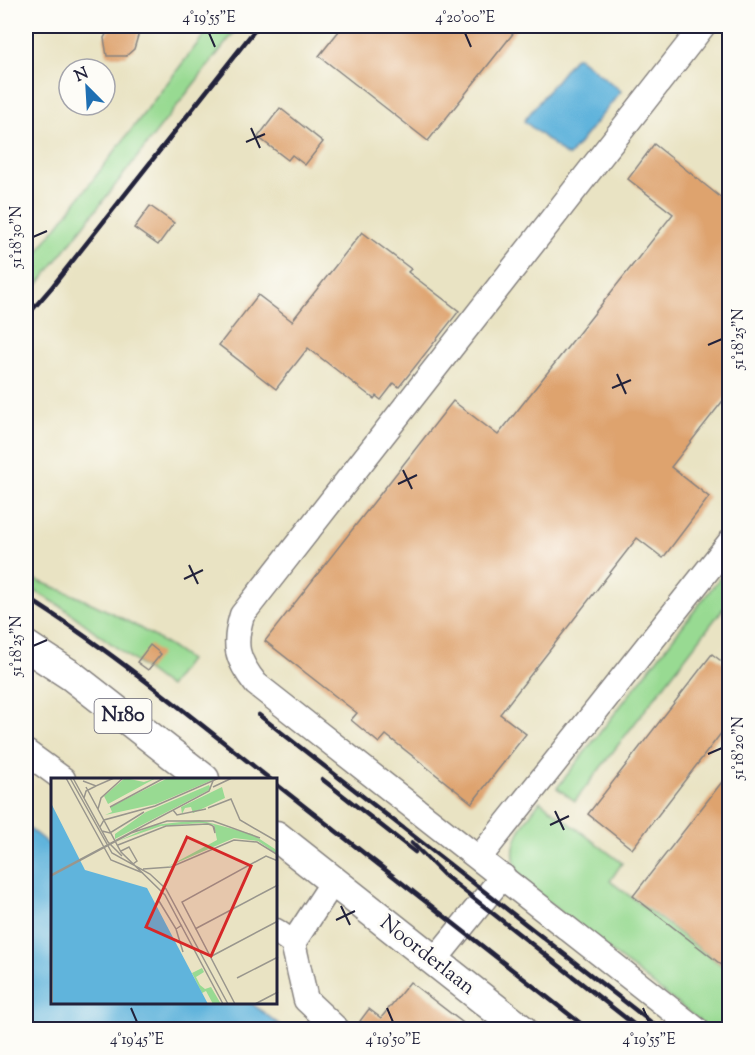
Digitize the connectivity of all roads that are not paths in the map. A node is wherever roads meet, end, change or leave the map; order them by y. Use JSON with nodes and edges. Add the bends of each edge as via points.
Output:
{"nodes":[{"id":1,"x":703,"y":26,"type":"edge"},
{"id":2,"x":729,"y":542,"type":"edge"},
{"id":3,"x":26,"y":646,"type":"edge"},
{"id":4,"x":26,"y":752,"type":"edge"},
{"id":5,"x":62,"y":778,"type":"edge"},
{"id":6,"x":203,"y":778,"type":"edge"},
{"id":7,"x":278,"y":838,"type":"edge"},
{"id":8,"x":479,"y":858,"type":"junction"},
{"id":9,"x":503,"y":876,"type":"junction"},
{"id":10,"x":333,"y":882,"type":"junction"},
{"id":11,"x":284,"y":937,"type":"edge"},
{"id":12,"x":434,"y":962,"type":"junction"},
{"id":13,"x":338,"y":1029,"type":"edge"},
{"id":14,"x":522,"y":1029,"type":"edge"},
{"id":15,"x":698,"y":1029,"type":"edge"}],
"edges":[{"from":1,"to":8,"type":"lane","via":[[242,615],[237,633],[243,667],[255,684]]},
{"from":2,"to":8,"type":"lane"},
{"from":3,"to":6,"type":"main road","number":"N180","via":[[72,676]]},
{"from":4,"to":5,"type":"lane"},
{"from":7,"to":10,"type":"main road","name":"Noorderlaan"},
{"from":8,"to":9,"type":"lane"},
{"from":9,"to":12,"type":"lane"},
{"from":9,"to":15,"type":"lane"},
{"from":10,"to":11,"type":"lane"},
{"from":10,"to":12,"type":"main road","name":"Noorderlaan"},
{"from":11,"to":13,"type":"lane","via":[[306,1000]]},
{"from":12,"to":14,"type":"main road","name":"Noorderlaan"}]}
